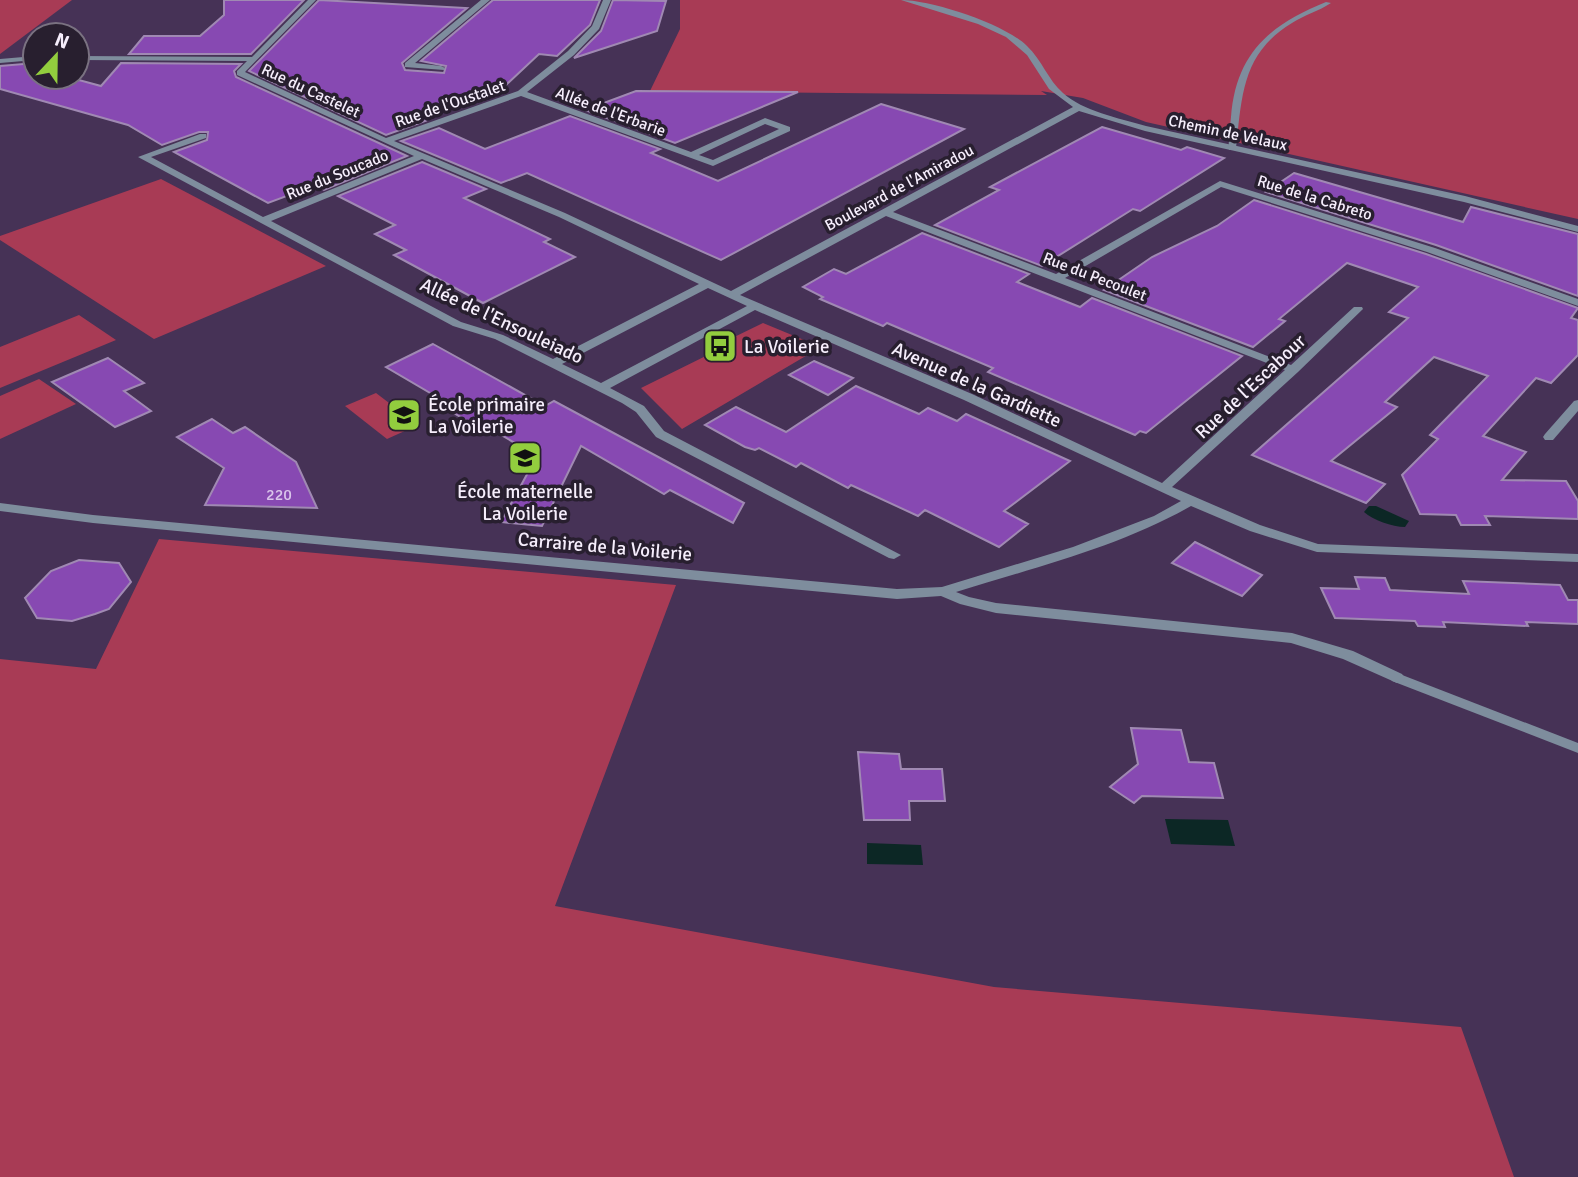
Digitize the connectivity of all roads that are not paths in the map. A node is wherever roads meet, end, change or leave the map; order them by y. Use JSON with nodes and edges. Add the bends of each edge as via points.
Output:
{"nodes":[{"id":1,"x":312,"y":0,"type":"edge"},
{"id":2,"x":486,"y":0,"type":"edge"},
{"id":3,"x":607,"y":0,"type":"edge"},
{"id":4,"x":905,"y":0,"type":"edge"},
{"id":5,"x":1328,"y":3,"type":"dead end"},
{"id":6,"x":91,"y":58,"type":"edge"},
{"id":7,"x":21,"y":59,"type":"edge"},
{"id":8,"x":254,"y":59,"type":"junction"},
{"id":9,"x":0,"y":61,"type":"edge"},
{"id":10,"x":441,"y":68,"type":"dead end"},
{"id":11,"x":521,"y":93,"type":"junction"},
{"id":12,"x":1082,"y":106,"type":"junction"},
{"id":13,"x":203,"y":136,"type":"dead end"},
{"id":14,"x":386,"y":141,"type":"junction"},
{"id":15,"x":1232,"y":148,"type":"junction"},
{"id":16,"x":691,"y":155,"type":"junction"},
{"id":17,"x":422,"y":156,"type":"junction"},
{"id":18,"x":885,"y":212,"type":"junction"},
{"id":19,"x":264,"y":220,"type":"junction"},
{"id":20,"x":1578,"y":229,"type":"edge"},
{"id":21,"x":1057,"y":278,"type":"junction"},
{"id":22,"x":707,"y":284,"type":"junction"},
{"id":23,"x":731,"y":295,"type":"junction"},
{"id":24,"x":1578,"y":303,"type":"edge"},
{"id":25,"x":755,"y":306,"type":"junction"},
{"id":26,"x":1358,"y":309,"type":"dead end"},
{"id":27,"x":552,"y":363,"type":"junction"},
{"id":28,"x":1294,"y":370,"type":"junction"},
{"id":29,"x":601,"y":388,"type":"junction"},
{"id":30,"x":1578,"y":404,"type":"edge"},
{"id":31,"x":1549,"y":437,"type":"dead end"},
{"id":32,"x":1164,"y":488,"type":"junction"},
{"id":33,"x":1191,"y":501,"type":"junction"},
{"id":34,"x":0,"y":507,"type":"edge"},
{"id":35,"x":894,"y":555,"type":"dead end"},
{"id":36,"x":1578,"y":558,"type":"edge"},
{"id":37,"x":943,"y":591,"type":"junction"},
{"id":38,"x":1396,"y":678,"type":"joint"},
{"id":39,"x":1578,"y":748,"type":"edge"}],
"edges":[{"from":1,"to":8,"type":"street","name":"Rue du Castelet"},
{"from":2,"to":10,"type":"street","via":[[408,65]]},
{"from":3,"to":11,"type":"street","name":"Rue de l'Oustalet","via":[[596,27]]},
{"from":4,"to":12,"type":"street","name":"Chemin de Velaux","via":[[1005,33],[1023,45],[1058,93]]},
{"from":5,"to":15,"type":"lane","via":[[1293,16],[1269,35],[1242,79]]},
{"from":6,"to":8,"type":"street"},
{"from":7,"to":9,"type":"street"},
{"from":8,"to":14,"type":"street","name":"Rue du Castelet","via":[[240,73]]},
{"from":11,"to":14,"type":"street","name":"Rue de l'Oustalet"},
{"from":11,"to":16,"type":"street","name":"Allée de l'Erbarie"},
{"from":12,"to":15,"type":"street","name":"Chemin de Velaux","via":[[1145,128]]},
{"from":12,"to":18,"type":"street","name":"Boulevard de l'Amiradou"},
{"from":13,"to":19,"type":"street","name":"Allée de l'Ensouleiado","via":[[143,157]]},
{"from":14,"to":17,"type":"street","name":"Avenue de la Gardiette"},
{"from":15,"to":20,"type":"street","name":"Chemin de Velaux"},
{"from":16,"to":16,"type":"street","name":"Allée de l'Erbarie","via":[[713,163],[787,128],[765,121]]},
{"from":17,"to":19,"type":"street","name":"Rue du Soucado"},
{"from":17,"to":22,"type":"street","name":"Avenue de la Gardiette","via":[[562,215]]},
{"from":18,"to":21,"type":"street","name":"Rue du Pecoulet"},
{"from":18,"to":23,"type":"street","name":"Boulevard de l'Amiradou"},
{"from":19,"to":27,"type":"street","name":"Allée de l'Ensouleiado","via":[[469,329],[499,337]]},
{"from":21,"to":24,"type":"street","name":"Rue de la Cabreto","via":[[1220,184],[1432,250]]},
{"from":21,"to":28,"type":"street","name":"Rue du Pecoulet"},
{"from":22,"to":23,"type":"street","name":"Avenue de la Gardiette"},
{"from":22,"to":27,"type":"street"},
{"from":23,"to":25,"type":"street","name":"Avenue de la Gardiette"},
{"from":25,"to":29,"type":"street"},
{"from":25,"to":32,"type":"street","name":"Avenue de la Gardiette"},
{"from":26,"to":28,"type":"street","name":"Rue de l'Escabour"},
{"from":27,"to":29,"type":"street","name":"Allée de l'Ensouleiado"},
{"from":28,"to":32,"type":"street","name":"Rue de l'Escabour"},
{"from":29,"to":35,"type":"street","name":"Allée de l'Ensouleiado","via":[[640,409],[660,434]]},
{"from":30,"to":31,"type":"street"},
{"from":32,"to":33,"type":"street","name":"Avenue de la Gardiette"},
{"from":33,"to":36,"type":"street","name":"Avenue de la Gardiette","via":[[1318,548]]},
{"from":33,"to":37,"type":"street","name":"Carraire de la Voilerie","via":[[1159,519],[1078,550]]},
{"from":34,"to":37,"type":"street","name":"Carraire de la Voilerie","via":[[897,594]]},
{"from":37,"to":38,"type":"street","via":[[996,608],[1292,638],[1348,655]]},
{"from":38,"to":39,"type":"lane"}]}
